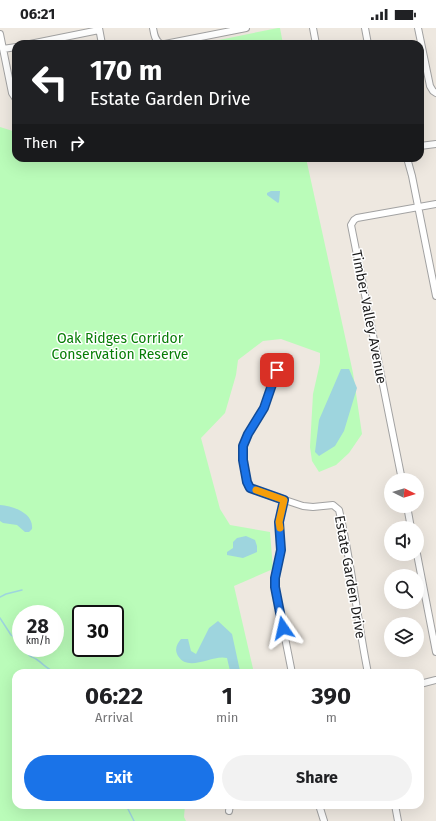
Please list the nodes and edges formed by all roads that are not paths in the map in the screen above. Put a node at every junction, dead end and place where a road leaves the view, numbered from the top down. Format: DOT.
graph roads {
  1 [pos="153,28"];
  2 [pos="207,28"];
  3 [pos="246,28"];
  4 [pos="313,28"];
  5 [pos="365,28"];
  6 [pos="418,28"];
  7 [pos="99,29"];
  8 [pos="0,34"];
  9 [pos="208,35"];
  10 [pos="48,40"];
  11 [pos="101,40"];
  12 [pos="156,40"];
  13 [pos="184,40"];
  14 [pos="315,40"];
  15 [pos="367,40"];
  16 [pos="420,40"];
  17 [pos="12,48"];
  18 [pos="3,49"];
  19 [pos="424,57"];
  20 [pos="12,93"];
  21 [pos="436,93"];
  22 [pos="436,144"];
  23 [pos="424,146"];
  24 [pos="408,162"];
  25 [pos="436,204"];
  26 [pos="419,206"];
  27 [pos="434,271"];
  28 [pos="436,296"];
  29 [pos="277,370"];
  30 [pos="401,473"];
  31 [pos="284,500"];
  32 [pos="418,561"];
  33 [pos="436,652"];
  34 [pos="291,669"];
  35 [pos="367,669"];
  36 [pos="436,680"];
  37 [pos="424,683"];
  38 [pos="320,809"];
  39 [pos="396,809"];
  40 [pos="324,821"];
  41 [pos="398,821"];
  1 -- 12 [label="street"];
  2 -- 9 [label="street"];
  3 -- 9 [label="street"];
  4 -- 14 [label="street"];
  5 -- 15 [label="street"];
  6 -- 16 [label="street"];
  7 -- 10 [label="street"];
  7 -- 11 [label="street"];
  8 -- 18 [label="street"];
  9 -- 13 [label="street"];
  17 -- 18 [label="street"];
  18 -- 20 [label="street"];
  19 -- 21 [label="street"];
  22 -- 23 [label="street"];
  24 -- 26 [label="street"];
  25 -- 26 [label="street"];
  26 -- 27 [label="street"];
  26 -- 30 [label="street, Timber Valley Avenue"];
  27 -- 28 [label="street"];
  29 -- 31 [label="street, Estate Garden Drive"];
  31 -- 34 [label="street"];
  31 -- 35 [label="street, Estate Garden Drive"];
  32 -- 33 [label="street"];
  36 -- 37 [label="street"];
  38 -- 40 [label="street"];
  39 -- 41 [label="street"];
}
